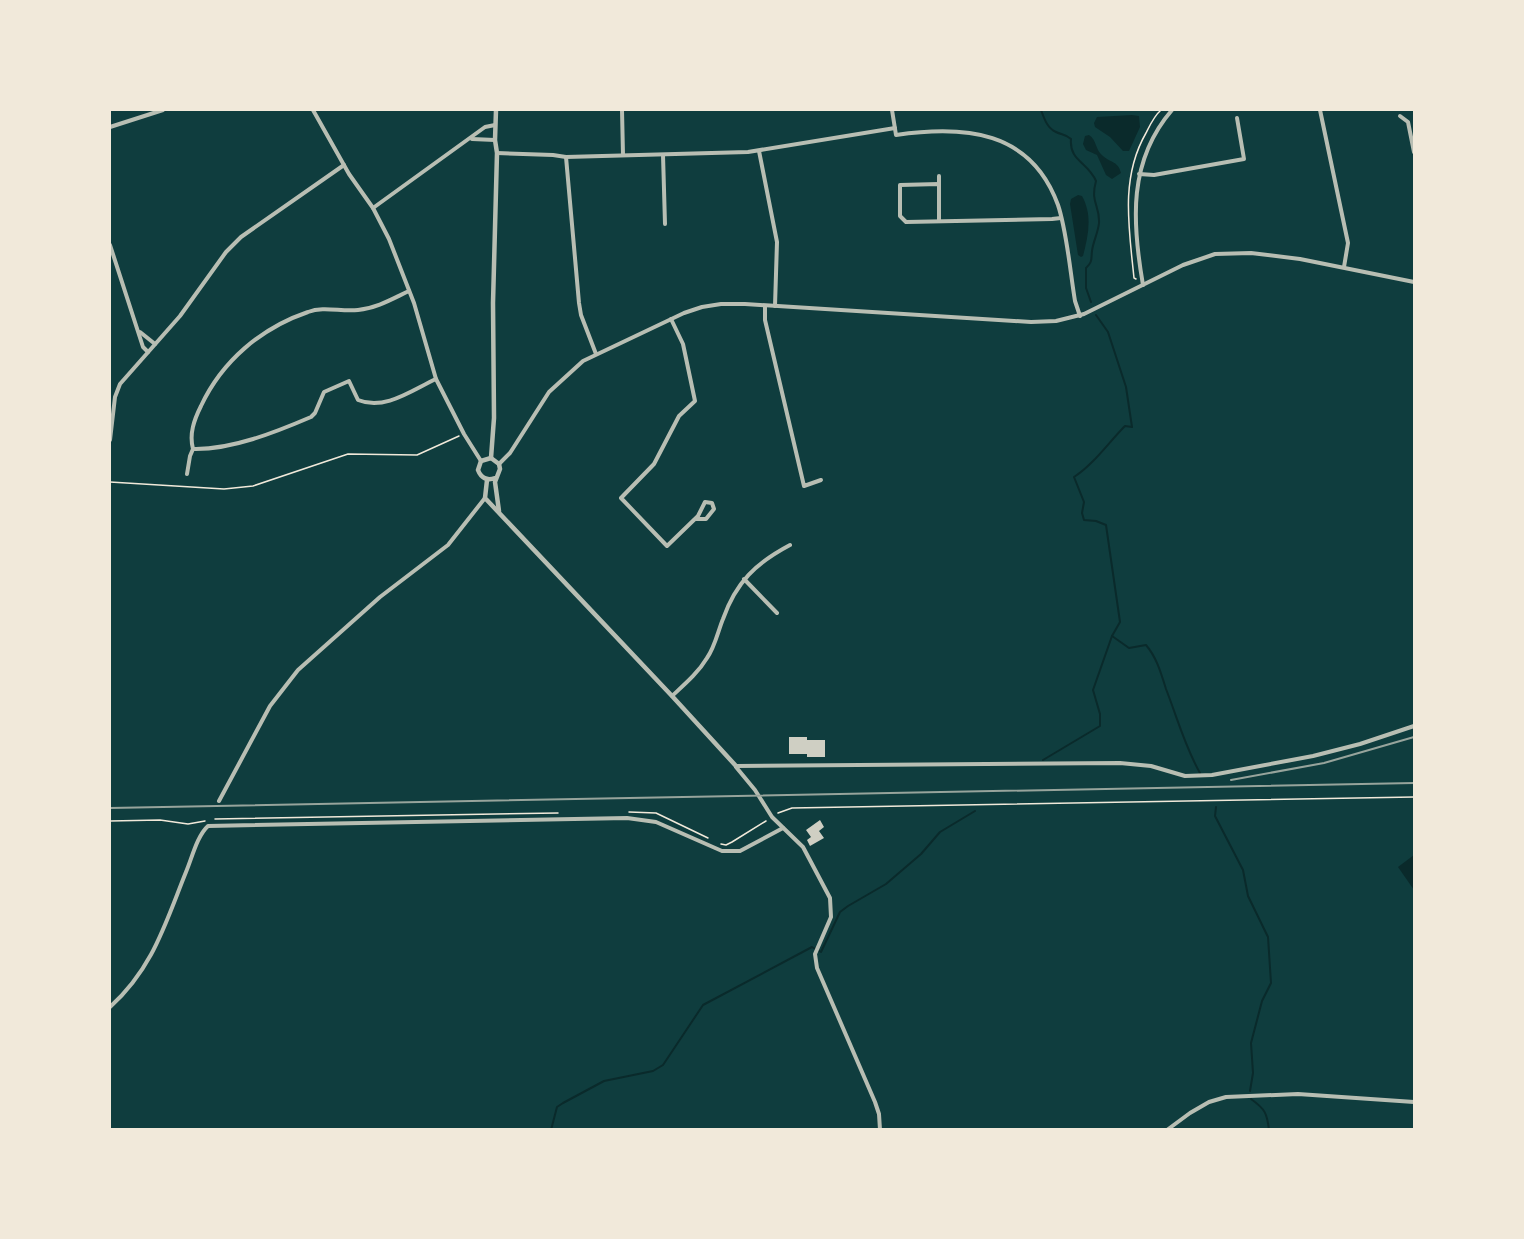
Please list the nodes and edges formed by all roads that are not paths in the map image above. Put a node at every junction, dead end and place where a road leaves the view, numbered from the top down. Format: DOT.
graph roads {
  1 [pos="163,110"];
  2 [pos="313,110"];
  3 [pos="496,110"];
  4 [pos="621,110"];
  5 [pos="892,110"];
  6 [pos="1172,110"];
  7 [pos="1320,110"];
  8 [pos="1400,116"];
  9 [pos="1237,118"];
  10 [pos="495,125"];
  11 [pos="110,127"];
  12 [pos="895,128"];
  13 [pos="471,139"];
  14 [pos="495,140"];
  15 [pos="759,151"];
  16 [pos="1414,152"];
  17 [pos="497,153"];
  18 [pos="622,155"];
  19 [pos="663,155"];
  20 [pos="566,157"];
  21 [pos="344,165"];
  22 [pos="1139,174"];
  23 [pos="939,176"];
  24 [pos="939,184"];
  25 [pos="373,208"];
  26 [pos="1061,218"];
  27 [pos="939,221"];
  28 [pos="665,224"];
  29 [pos="110,245"];
  30 [pos="1344,267"];
  31 [pos="1414,282"];
  32 [pos="1143,285"];
  33 [pos="409,291"];
  34 [pos="765,306"];
  35 [pos="775,306"];
  36 [pos="1080,315"];
  37 [pos="671,319"];
  38 [pos="139,332"];
  39 [pos="156,344"];
  40 [pos="148,352"];
  41 [pos="596,354"];
  42 [pos="436,379"];
  43 [pos="110,440"];
  44 [pos="193,449"];
  45 [pos="491,458"];
  46 [pos="482,461"];
  47 [pos="499,464"];
  48 [pos="187,474"];
  49 [pos="495,478"];
  50 [pos="487,480"];
  51 [pos="820,480"];
  52 [pos="485,498"];
  53 [pos="499,511"];
  54 [pos="695,519"];
  55 [pos="790,545"];
  56 [pos="744,579"];
  57 [pos="777,613"];
  58 [pos="672,696"];
  59 [pos="1414,726"];
  60 [pos="736,766"];
  61 [pos="219,801"];
  62 [pos="783,828"];
  63 [pos="110,1006"];
  64 [pos="1414,1102"];
  65 [pos="880,1130"];
  66 [pos="1167,1130"];
  1 -- 11 [label="street"];
  2 -- 21 [label="street"];
  3 -- 10 [label="street"];
  4 -- 18 [label="street"];
  5 -- 12 [label="street"];
  6 -- 22 [label="street"];
  7 -- 30 [label="street"];
  8 -- 16 [label="street"];
  9 -- 22 [label="street"];
  10 -- 13 [label="street"];
  10 -- 14 [label="street"];
  12 -- 15 [label="street"];
  12 -- 26 [label="street"];
  13 -- 14 [label="street"];
  13 -- 25 [label="street"];
  14 -- 17 [label="street"];
  15 -- 19 [label="street"];
  15 -- 35 [label="street"];
  17 -- 20 [label="street"];
  17 -- 45 [label="street"];
  18 -- 19 [label="street"];
  18 -- 20 [label="street"];
  19 -- 28 [label="street"];
  20 -- 41 [label="street"];
  21 -- 25 [label="street"];
  21 -- 39 [label="street"];
  22 -- 32 [label="street"];
  23 -- 24 [label="street"];
  24 -- 27 [label="street"];
  24 -- 27 [label="street"];
  25 -- 33 [label="street"];
  26 -- 27 [label="street"];
  26 -- 36 [label="street"];
  29 -- 38 [label="street"];
  30 -- 31 [label="street"];
  30 -- 32 [label="street"];
  32 -- 36 [label="street"];
  33 -- 42 [label="street"];
  33 -- 44 [label="street"];
  34 -- 35 [label="street"];
  34 -- 37 [label="street"];
  34 -- 51 [label="street"];
  35 -- 36 [label="street"];
  37 -- 41 [label="street"];
  37 -- 54 [label="street"];
  38 -- 39 [label="street"];
  38 -- 40 [label="street"];
  39 -- 40 [label="street"];
  40 -- 43 [label="street"];
  41 -- 47 [label="street"];
  42 -- 44 [label="street"];
  42 -- 46 [label="street"];
  44 -- 48 [label="street"];
  45 -- 46 [label="street"];
  45 -- 47 [label="street"];
  46 -- 50 [label="street"];
  47 -- 49 [label="street"];
  49 -- 50 [label="street"];
  49 -- 53 [label="street"];
  50 -- 52 [label="street"];
  52 -- 53 [label="street"];
  52 -- 61 [label="street"];
  53 -- 58 [label="street"];
  54 -- 54 [label="street"];
  55 -- 56 [label="street"];
  56 -- 57 [label="street"];
  56 -- 58 [label="street"];
  58 -- 60 [label="street"];
  59 -- 60 [label="street"];
  60 -- 62 [label="street"];
  62 -- 63 [label="street"];
  62 -- 65 [label="street"];
  64 -- 66 [label="street"];
}
